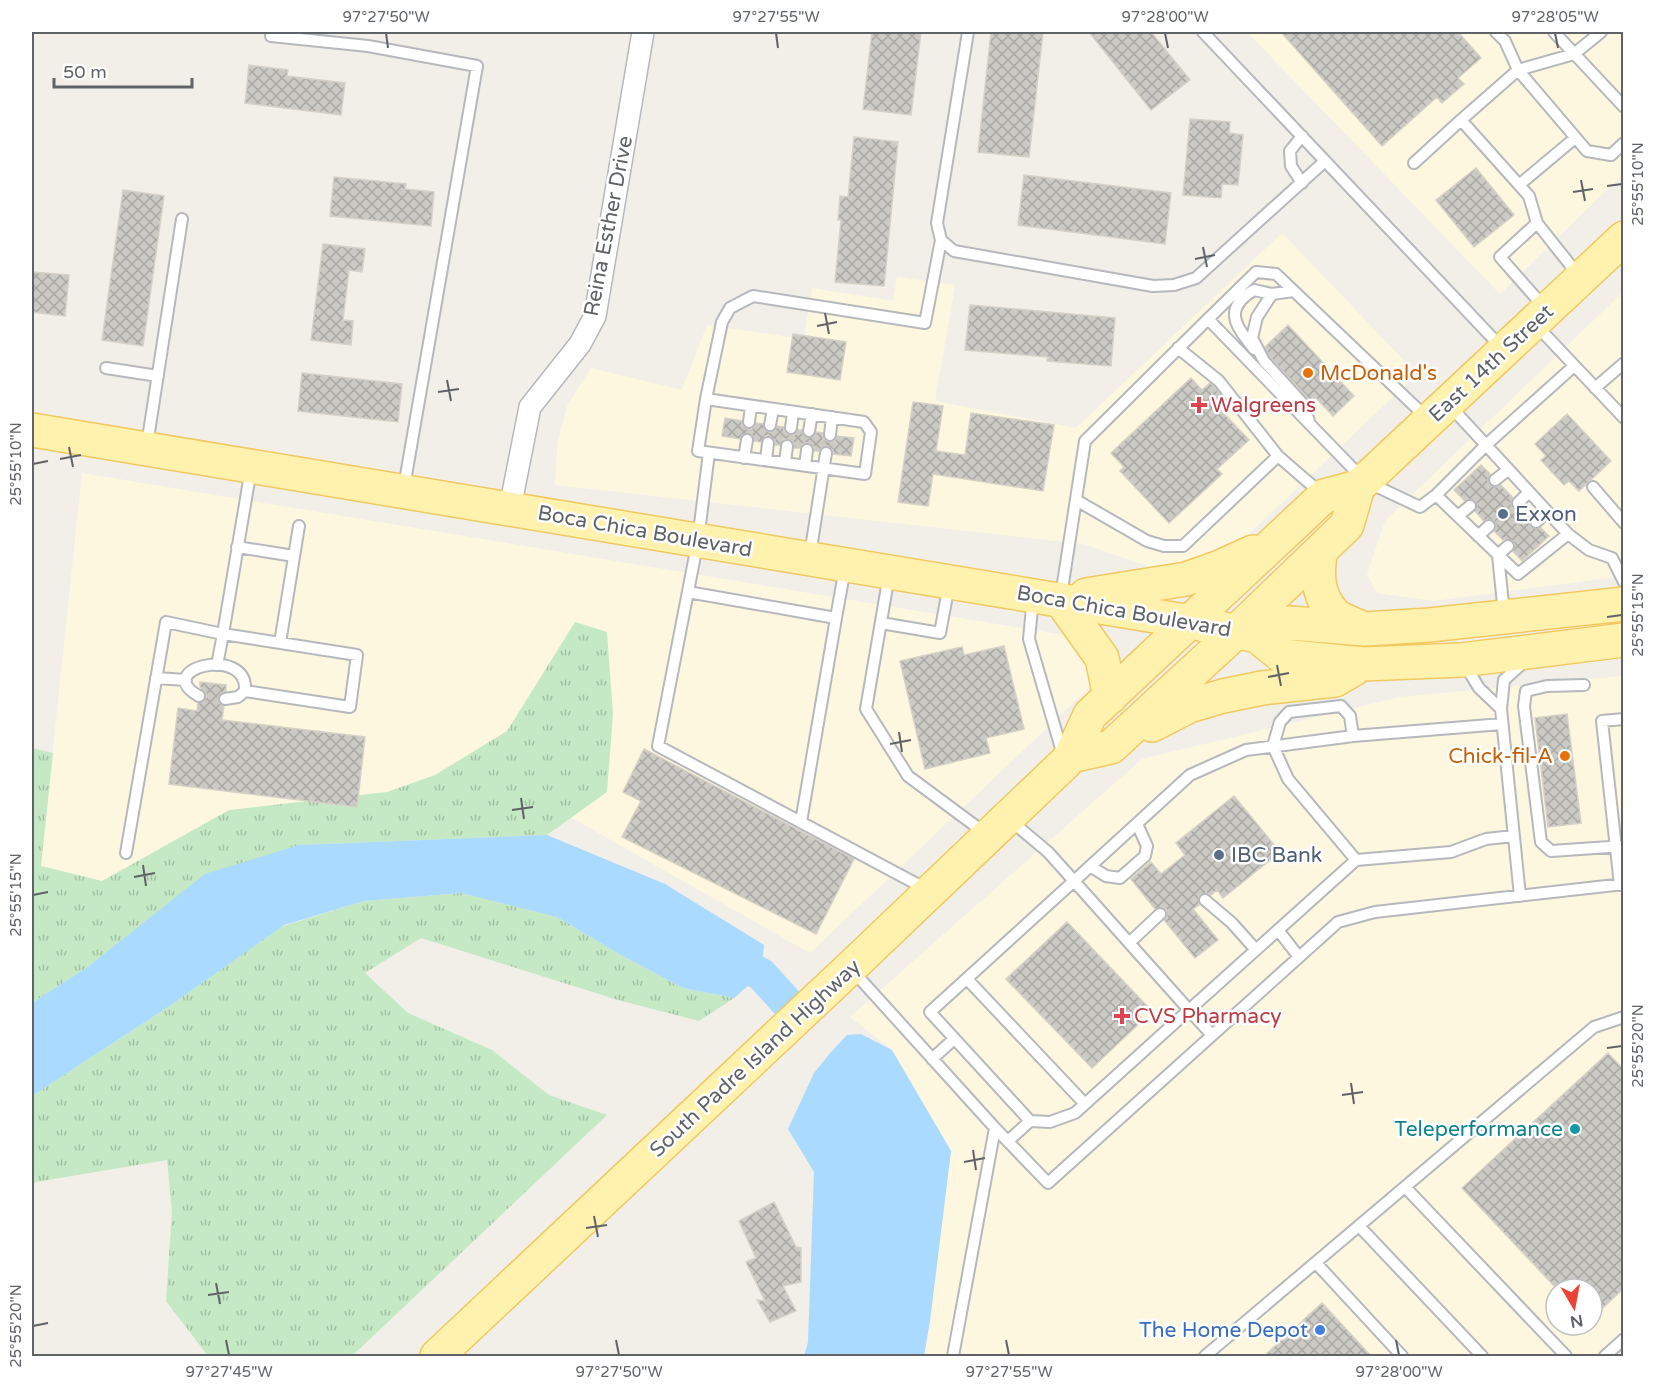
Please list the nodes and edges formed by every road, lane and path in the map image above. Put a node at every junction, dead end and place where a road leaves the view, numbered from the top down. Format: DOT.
graph roads {
  1 [pos="644,32"];
  2 [pos="968,32"];
  3 [pos="1203,32"];
  4 [pos="1496,32"];
  5 [pos="1554,32"];
  6 [pos="1601,32"];
  7 [pos="271,36"];
  8 [pos="1574,54"];
  9 [pos="1518,70"];
  10 [pos="1623,107"];
  11 [pos="1461,120"];
  12 [pos="1302,136"];
  13 [pos="1575,138"];
  14 [pos="1623,142"];
  15 [pos="1325,161"];
  16 [pos="1414,163"];
  17 [pos="1302,183"];
  18 [pos="1519,185"];
  19 [pos="182,219"];
  20 [pos="1537,223"];
  21 [pos="941,240"];
  22 [pos="1617,248"];
  23 [pos="1581,278"];
  24 [pos="1293,291"];
  25 [pos="1272,294"];
  26 [pos="1540,317"];
  27 [pos="1208,319"];
  28 [pos="1178,348"];
  29 [pos="1504,350"];
  30 [pos="1264,361"];
  31 [pos="1574,366"];
  32 [pos="106,368"];
  33 [pos="1621,369"];
  34 [pos="158,376"];
  35 [pos="1595,388"];
  36 [pos="706,399"];
  37 [pos="751,406"];
  38 [pos="773,409"];
  39 [pos="793,412"];
  40 [pos="1438,412"];
  41 [pos="812,414"];
  42 [pos="832,417"];
  43 [pos="1623,418"];
  44 [pos="748,422"];
  45 [pos="1310,423"];
  46 [pos="770,425"];
  47 [pos="791,428"];
  48 [pos="32,430"];
  49 [pos="809,431"];
  50 [pos="830,435"];
  51 [pos="747,440"];
  52 [pos="768,443"];
  53 [pos="1486,445"];
  54 [pos="787,446"];
  55 [pos="146,449"];
  56 [pos="807,450"];
  57 [pos="709,453"];
  58 [pos="826,453"];
  59 [pos="1278,456"];
  60 [pos="744,458"];
  61 [pos="766,460"];
  62 [pos="785,463"];
  63 [pos="251,466"];
  64 [pos="805,466"];
  65 [pos="824,468"];
  66 [pos="1508,470"];
  67 [pos="1495,480"];
  68 [pos="1362,484"];
  69 [pos="1593,487"];
  70 [pos="403,491"];
  71 [pos="1529,492"];
  72 [pos="1436,495"];
  73 [pos="1324,496"];
  74 [pos="1076,500"];
  75 [pos="1518,503"];
  76 [pos="1470,506"];
  77 [pos="510,508"];
  78 [pos="1548,512"];
  79 [pos="1458,516"];
  80 [pos="1536,522"];
  81 [pos="1623,523"];
  82 [pos="299,526"];
  83 [pos="1489,526"];
  84 [pos="1568,534"];
  85 [pos="1478,536"];
  86 [pos="698,540"];
  87 [pos="1275,542"];
  88 [pos="1508,546"];
  89 [pos="237,547"];
  90 [pos="1321,550"];
  91 [pos="1623,554"];
  92 [pos="1498,555"];
  93 [pos="294,556"];
  94 [pos="810,558"];
  95 [pos="1612,558"];
  96 [pos="846,564"];
  97 [pos="890,572"];
  98 [pos="949,581"];
  99 [pos="1623,582"];
  100 [pos="688,592"];
  101 [pos="1047,597"];
  102 [pos="1623,604"];
  103 [pos="1504,617"];
  104 [pos="836,618"];
  105 [pos="1191,622"];
  106 [pos="881,623"];
  107 [pos="1364,629"];
  108 [pos="223,634"];
  109 [pos="1247,634"];
  110 [pos="1623,640"];
  111 [pos="280,643"];
  112 [pos="1536,650"];
  113 [pos="1461,660"];
  114 [pos="1362,664"];
  115 [pos="217,665"];
  116 [pos="156,678"];
  117 [pos="186,680"];
  118 [pos="1584,685"];
  119 [pos="244,691"];
  120 [pos="199,696"];
  121 [pos="1110,697"];
  122 [pos="225,699"];
  123 [pos="1501,709"];
  124 [pos="1623,719"];
  125 [pos="1502,724"];
  126 [pos="1353,736"];
  127 [pos="1273,746"];
  128 [pos="1111,747"];
  129 [pos="1068,760"];
  130 [pos="801,822"];
  131 [pos="1137,824"];
  132 [pos="998,827"];
  133 [pos="1514,836"];
  134 [pos="1619,846"];
  135 [pos="126,853"];
  136 [pos="1356,860"];
  137 [pos="1090,866"];
  138 [pos="1074,881"];
  139 [pos="1622,884"];
  140 [pos="931,891"];
  141 [pos="1520,896"];
  142 [pos="1205,900"];
  143 [pos="1160,914"];
  144 [pos="1278,930"];
  145 [pos="1129,943"];
  146 [pos="1256,950"];
  147 [pos="1299,957"];
  148 [pos="850,968"];
  149 [pos="967,979"];
  150 [pos="1189,1010"];
  151 [pos="1623,1017"];
  152 [pos="1212,1035"];
  153 [pos="954,1039"];
  154 [pos="932,1059"];
  155 [pos="1085,1104"];
  156 [pos="1029,1121"];
  157 [pos="996,1128"];
  158 [pos="1008,1141"];
  159 [pos="1405,1187"];
  160 [pos="1359,1226"];
  161 [pos="1316,1263"];
  162 [pos="1623,1339"];
  163 [pos="436,1356"];
  164 [pos="953,1356"];
  165 [pos="1205,1356"];
  166 [pos="1402,1356"];
  167 [pos="1482,1356"];
  168 [pos="1566,1356"];
  169 [pos="1605,1356"];
  1 -- 77 [label="street, Reina Esther Drive"];
  2 -- 21 [label="lane"];
  3 -- 12 [label="lane"];
  4 -- 9 [label="lane"];
  5 -- 8 [label="lane"];
  6 -- 8 [label="lane"];
  7 -- 70 [label="lane"];
  8 -- 9 [label="lane"];
  8 -- 10 [label="lane"];
  9 -- 11 [label="lane"];
  9 -- 13 [label="lane"];
  11 -- 16 [label="lane"];
  11 -- 18 [label="lane"];
  12 -- 15 [label="lane"];
  12 -- 17 [label="lane"];
  13 -- 14 [label="lane"];
  13 -- 18 [label="lane"];
  15 -- 17 [label="lane"];
  15 -- 29 [label="lane"];
  17 -- 21 [label="lane"];
  18 -- 20 [label="lane"];
  19 -- 34 [label="lane"];
  20 -- 23 [label="lane"];
  20 -- 26 [label="lane"];
  21 -- 36 [label="lane"];
  22 -- 23 [label="main road, East 14th Street"];
  23 -- 26 [label="main road, East 14th Street"];
  24 -- 25 [label="lane"];
  24 -- 27 [label="lane"];
  24 -- 40 [label="lane"];
  25 -- 30 [label="lane"];
  25 -- 30 [label="lane"];
  26 -- 29 [label="main road, East 14th Street"];
  26 -- 31 [label="lane"];
  27 -- 28 [label="lane"];
  27 -- 45 [label="lane"];
  28 -- 59 [label="lane"];
  28 -- 74 [label="lane"];
  29 -- 40 [label="main road, East 14th Street"];
  30 -- 45 [label="lane"];
  31 -- 35 [label="lane"];
  31 -- 53 [label="lane"];
  32 -- 34 [label="lane"];
  33 -- 35 [label="lane"];
  34 -- 55 [label="lane"];
  35 -- 43 [label="lane"];
  36 -- 37 [label="lane"];
  36 -- 57 [label="lane"];
  37 -- 38 [label="lane"];
  37 -- 44 [label="lane"];
  38 -- 39 [label="lane"];
  38 -- 46 [label="lane"];
  39 -- 41 [label="lane"];
  39 -- 47 [label="lane"];
  40 -- 53 [label="lane"];
  40 -- 68 [label="main road, East 14th Street"];
  41 -- 42 [label="lane"];
  41 -- 49 [label="lane"];
  42 -- 50 [label="lane"];
  42 -- 65 [label="lane"];
  45 -- 68 [label="lane"];
  48 -- 55 [label="main road, Boca Chica Boulevard"];
  51 -- 60 [label="lane"];
  52 -- 61 [label="lane"];
  53 -- 66 [label="lane"];
  53 -- 72 [label="lane"];
  54 -- 62 [label="lane"];
  55 -- 63 [label="main road, Boca Chica Boulevard"];
  56 -- 64 [label="lane"];
  57 -- 60 [label="lane"];
  57 -- 86 [label="lane"];
  58 -- 65 [label="lane"];
  59 -- 73 [label="lane"];
  59 -- 74 [label="lane"];
  60 -- 61 [label="lane"];
  61 -- 62 [label="lane"];
  62 -- 64 [label="lane"];
  63 -- 70 [label="main road, Boca Chica Boulevard"];
  63 -- 89 [label="lane"];
  64 -- 65 [label="lane"];
  65 -- 94 [label="lane"];
  66 -- 67 [label="lane"];
  66 -- 71 [label="lane"];
  68 -- 72 [label="lane"];
  68 -- 73 [label="main road, East 14th Street"];
  68 -- 90 [label="main road"];
  69 -- 81 [label="lane"];
  70 -- 77 [label="main road, Boca Chica Boulevard"];
  71 -- 75 [label="lane"];
  71 -- 78 [label="lane"];
  72 -- 79 [label="lane"];
  73 -- 87 [label="main road, East 14th Street"];
  74 -- 101 [label="lane"];
  76 -- 79 [label="lane"];
  77 -- 86 [label="main road, Boca Chica Boulevard"];
  78 -- 80 [label="lane"];
  78 -- 84 [label="lane"];
  79 -- 85 [label="lane"];
  82 -- 93 [label="lane"];
  83 -- 85 [label="lane"];
  84 -- 92 [label="lane"];
  84 -- 95 [label="lane"];
  85 -- 92 [label="lane"];
  86 -- 94 [label="main road, Boca Chica Boulevard"];
  86 -- 100 [label="lane"];
  87 -- 101 [label="main road"];
  87 -- 105 [label="main road, East 14th Street"];
  88 -- 92 [label="lane"];
  89 -- 93 [label="lane"];
  89 -- 108 [label="lane"];
  90 -- 107 [label="main road"];
  90 -- 109 [label="main road"];
  91 -- 95 [label="lane"];
  92 -- 103 [label="lane"];
  93 -- 111 [label="lane"];
  94 -- 96 [label="main road, Boca Chica Boulevard"];
  95 -- 99 [label="lane"];
  96 -- 97 [label="main road, Boca Chica Boulevard"];
  96 -- 104 [label="lane"];
  97 -- 98 [label="main road, Boca Chica Boulevard"];
  97 -- 106 [label="lane"];
  98 -- 101 [label="main road, Boca Chica Boulevard"];
  98 -- 106 [label="lane"];
  100 -- 104 [label="lane"];
  100 -- 130 [label="lane"];
  101 -- 105 [label="main road, Boca Chica Boulevard"];
  101 -- 121 [label="main road"];
  101 -- 129 [label="lane"];
  102 -- 103 [label="main road, Boca Chica Boulevard"];
  103 -- 107 [label="main road, Boca Chica Boulevard"];
  104 -- 130 [label="lane"];
  105 -- 109 [label="main road, Boca Chica Boulevard"];
  105 -- 121 [label="main road, South Padre Island Highway"];
  106 -- 132 [label="lane"];
  107 -- 109 [label="main road, Boca Chica Boulevard"];
  108 -- 111 [label="lane"];
  108 -- 115 [label="lane"];
  108 -- 116 [label="lane"];
  109 -- 114 [label="main road, Boca Chica Boulevard"];
  109 -- 128 [label="main road"];
  110 -- 112 [label="main road, Boca Chica Boulevard"];
  111 -- 119 [label="lane"];
  112 -- 113 [label="main road, Boca Chica Boulevard"];
  112 -- 123 [label="lane"];
  113 -- 114 [label="main road, Boca Chica Boulevard"];
  113 -- 123 [label="lane"];
  114 -- 128 [label="main road"];
  115 -- 117 [label="lane"];
  115 -- 119 [label="lane"];
  116 -- 117 [label="lane"];
  116 -- 135 [label="lane"];
  117 -- 120 [label="lane"];
  118 -- 134 [label="lane"];
  119 -- 122 [label="lane"];
  121 -- 129 [label="main road, South Padre Island Highway"];
  123 -- 125 [label="lane"];
  124 -- 134 [label="lane"];
  125 -- 126 [label="lane"];
  125 -- 133 [label="lane"];
  126 -- 127 [label="lane"];
  126 -- 127 [label="lane"];
  127 -- 131 [label="lane"];
  127 -- 136 [label="lane"];
  128 -- 129 [label="main road"];
  129 -- 132 [label="main road, South Padre Island Highway"];
  130 -- 140 [label="lane"];
  131 -- 137 [label="lane"];
  131 -- 137 [label="lane"];
  132 -- 138 [label="lane"];
  132 -- 140 [label="main road, South Padre Island Highway"];
  133 -- 136 [label="lane"];
  133 -- 141 [label="lane"];
  134 -- 139 [label="lane"];
  136 -- 144 [label="lane"];
  137 -- 138 [label="lane"];
  138 -- 145 [label="lane"];
  138 -- 149 [label="lane"];
  139 -- 141 [label="lane"];
  140 -- 148 [label="main road, South Padre Island Highway"];
  141 -- 147 [label="lane"];
  142 -- 146 [label="lane"];
  143 -- 145 [label="lane"];
  144 -- 146 [label="lane"];
  144 -- 147 [label="lane"];
  145 -- 150 [label="lane"];
  146 -- 150 [label="lane"];
  147 -- 152 [label="lane"];
  148 -- 154 [label="lane"];
  148 -- 163 [label="main road, South Padre Island Highway"];
  149 -- 153 [label="lane"];
  149 -- 155 [label="lane"];
  150 -- 152 [label="lane"];
  150 -- 155 [label="lane"];
  151 -- 159 [label="lane"];
  152 -- 158 [label="lane"];
  153 -- 154 [label="lane"];
  153 -- 156 [label="lane"];
  154 -- 157 [label="lane"];
  155 -- 156 [label="lane"];
  156 -- 158 [label="lane"];
  157 -- 158 [label="lane"];
  157 -- 164 [label="lane"];
  159 -- 160 [label="lane"];
  159 -- 168 [label="lane"];
  160 -- 161 [label="lane"];
  160 -- 167 [label="lane"];
  161 -- 165 [label="lane"];
  161 -- 166 [label="lane"];
  162 -- 169 [label="lane"];
}
